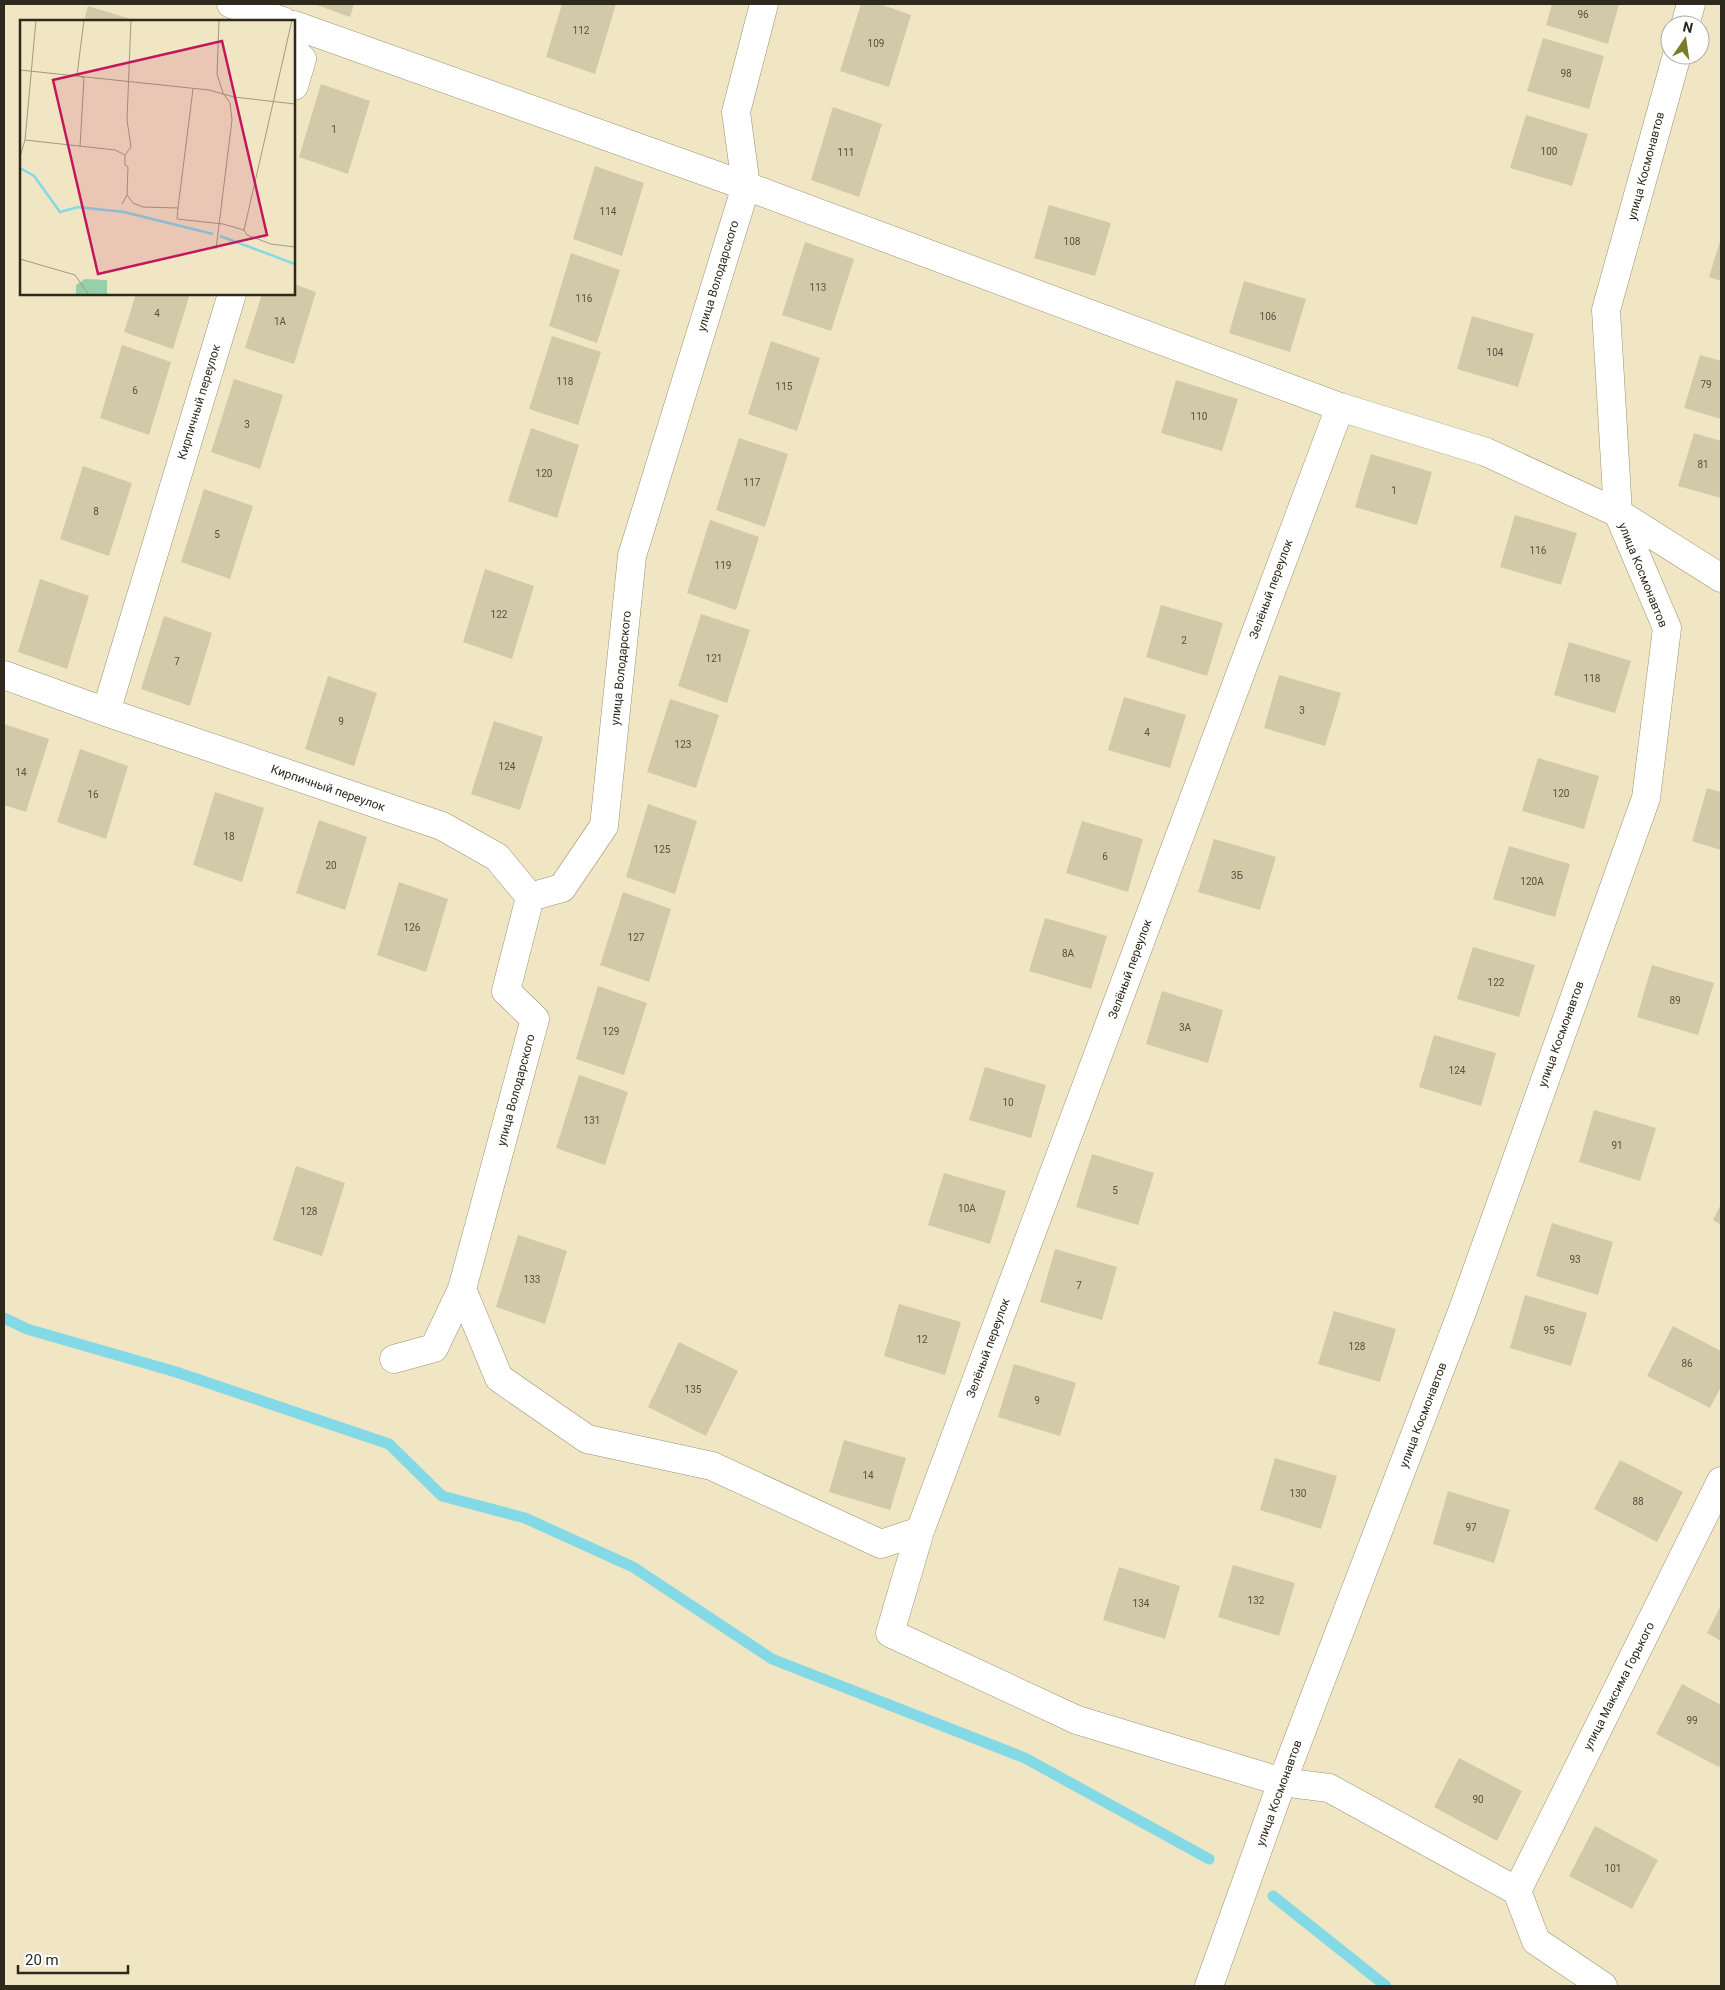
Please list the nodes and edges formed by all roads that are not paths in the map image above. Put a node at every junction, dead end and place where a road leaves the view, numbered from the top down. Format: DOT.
graph roads {
  1 [pos="764,4"];
  2 [pos="247,9"];
  3 [pos="281,20"];
  4 [pos="295,25"];
  5 [pos="295,52"];
  6 [pos="1674,65"];
  7 [pos="295,82"];
  8 [pos="746,186"];
  9 [pos="232,295"];
  10 [pos="1340,406"];
  11 [pos="1618,513"];
  12 [pos="1721,578"];
  13 [pos="4,674"];
  14 [pos="106,712"];
  15 [pos="530,897"];
  16 [pos="462,1289"];
  17 [pos="394,1360"];
  18 [pos="1721,1481"];
  19 [pos="920,1531"];
  20 [pos="1282,1782"];
  21 [pos="1517,1891"];
  22 [pos="1209,1986"];
  23 [pos="1603,1986"];
  1 -- 8 [label="street, улица Володарского"];
  2 -- 3 [label="street"];
  4 -- 8 [label="street"];
  5 -- 7 [label="street"];
  6 -- 11 [label="street, улица Космонавтов"];
  8 -- 10 [label="street"];
  8 -- 15 [label="street, улица Володарского"];
  9 -- 14 [label="street, Кирпичный переулок"];
  10 -- 11 [label="street"];
  10 -- 19 [label="street, Зелёный переулок"];
  11 -- 12 [label="street"];
  11 -- 20 [label="street, улица Космонавтов"];
  13 -- 14 [label="street, Кирпичный переулок"];
  14 -- 15 [label="street, Кирпичный переулок"];
  15 -- 16 [label="street, улица Володарского"];
  16 -- 17 [label="street"];
  16 -- 19 [label="street"];
  18 -- 21 [label="street, улица Максима Горького"];
  19 -- 20 [label="street, Зелёный переулок"];
  20 -- 21 [label="street"];
  20 -- 22 [label="street, улица Космонавтов"];
  21 -- 23 [label="street"];
}
